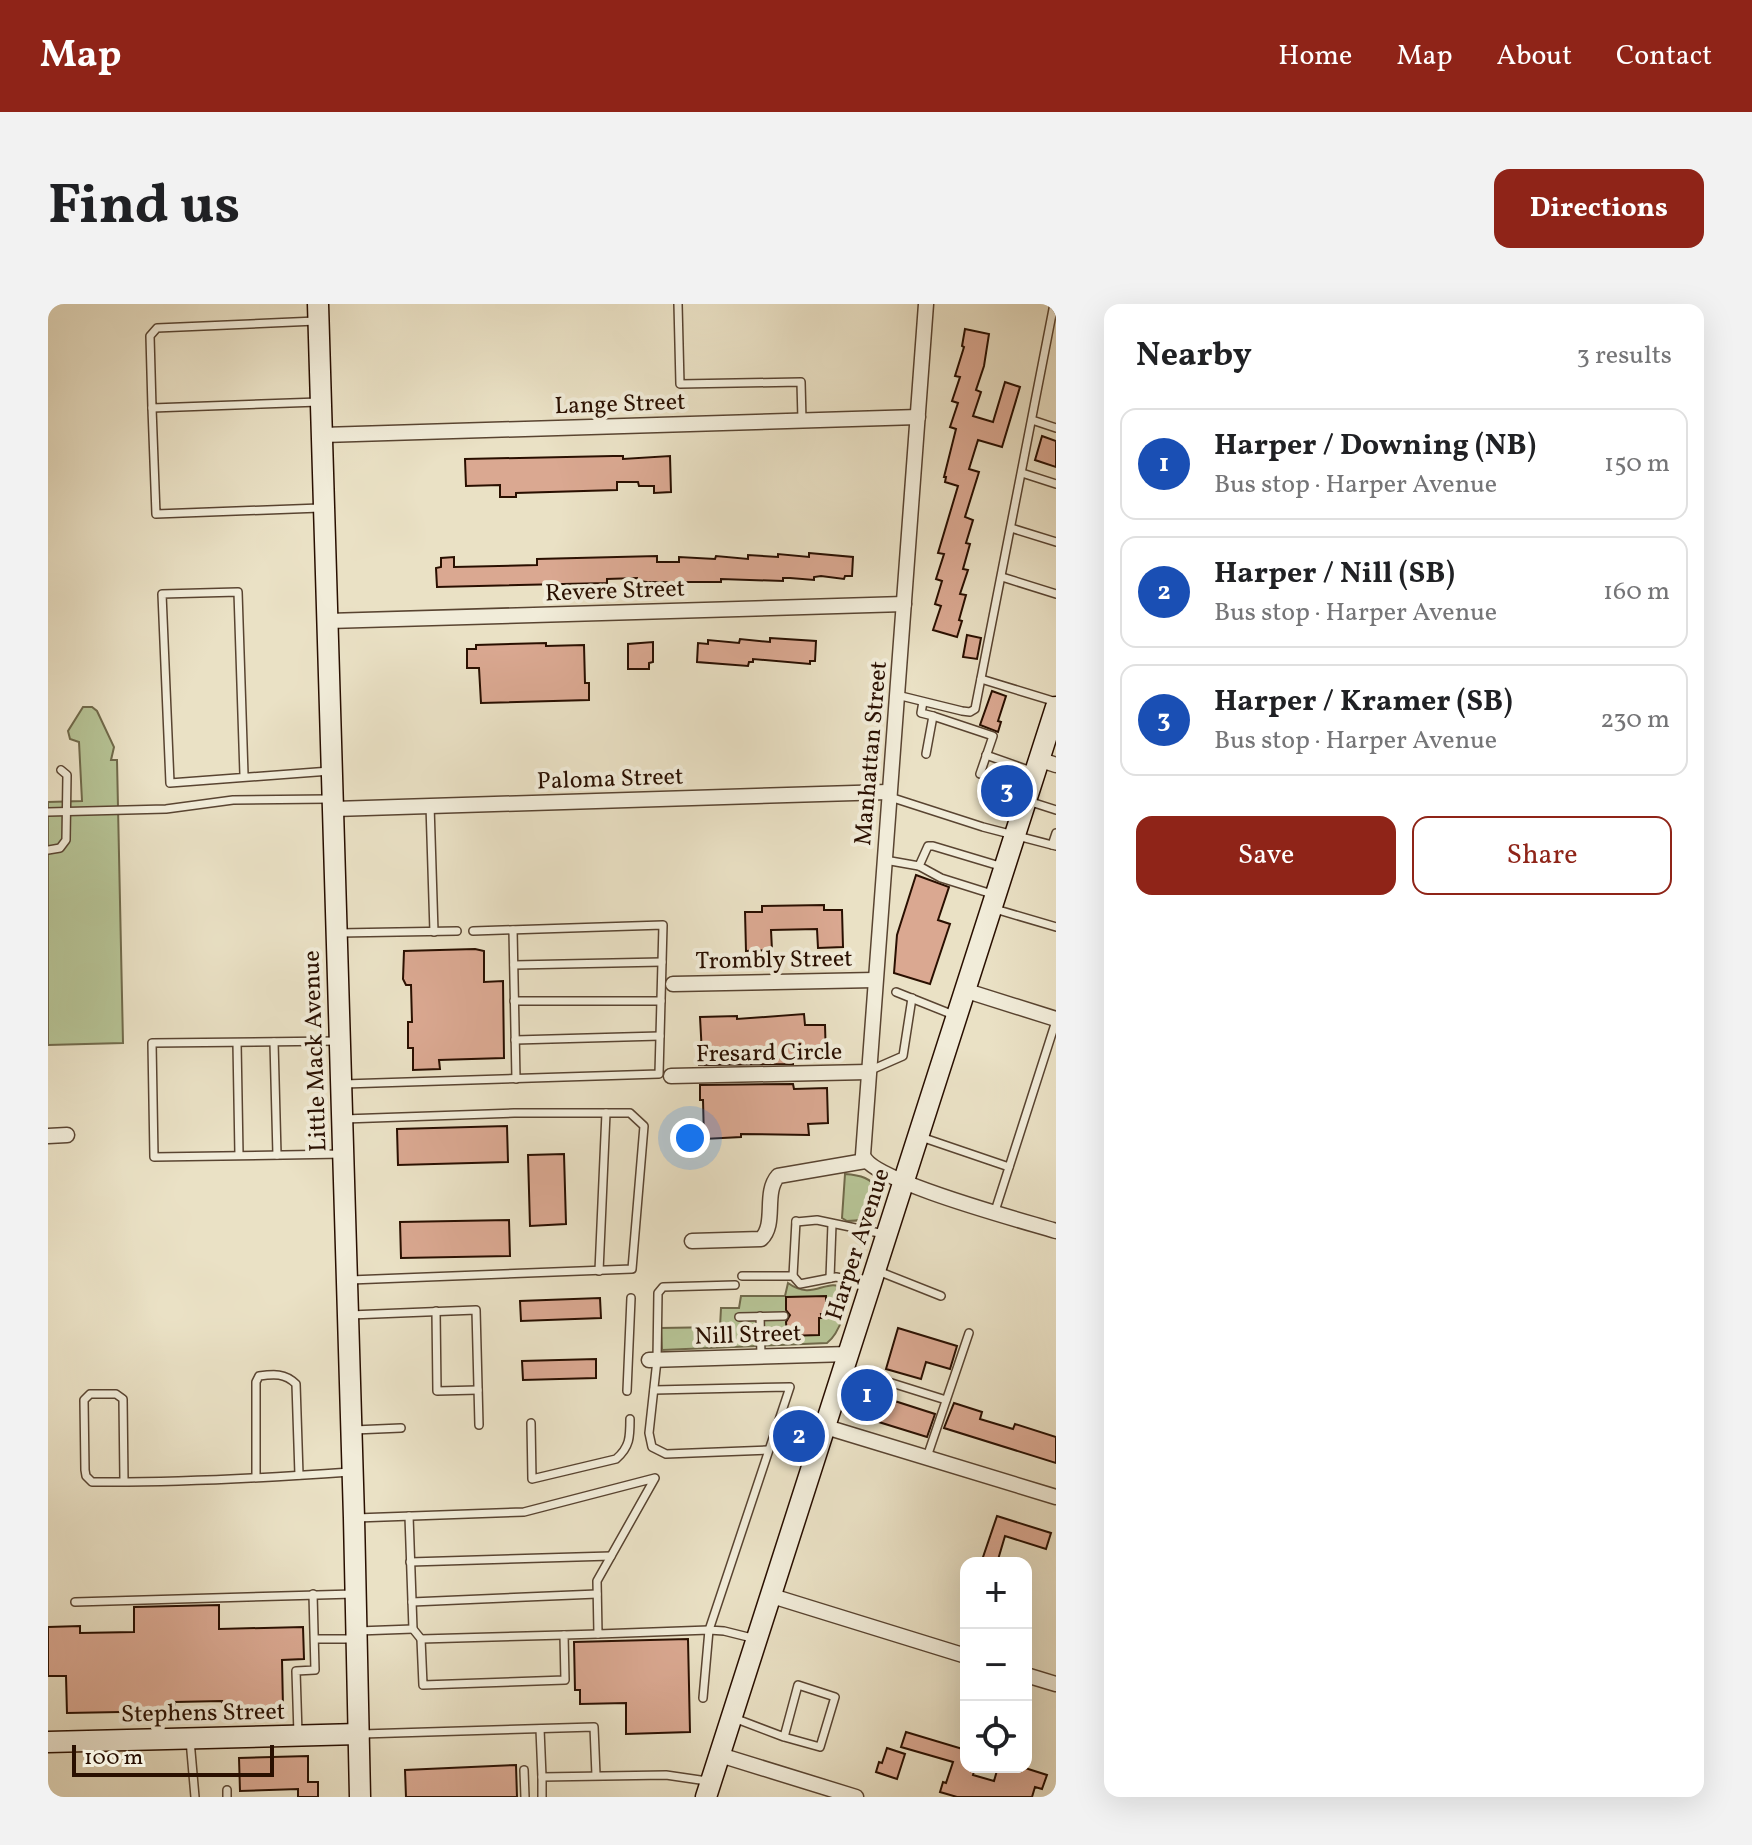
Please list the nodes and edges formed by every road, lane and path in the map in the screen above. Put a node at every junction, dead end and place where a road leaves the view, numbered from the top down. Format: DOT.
graph roads {
  1 [pos="678,304"];
  2 [pos="926,304"];
  3 [pos="1054,304"];
  4 [pos="318,312"];
  5 [pos="1052,340"];
  6 [pos="321,402"];
  7 [pos="152,408"];
  8 [pos="918,417"];
  9 [pos="802,420"];
  10 [pos="1032,420"];
  11 [pos="1056,428"];
  12 [pos="323,435"];
  13 [pos="1022,473"];
  14 [pos="1056,484"];
  15 [pos="325,508"];
  16 [pos="1011,528"];
  17 [pos="1056,542"];
  18 [pos="1002,577"];
  19 [pos="1056,594"];
  20 [pos="904,604"];
  21 [pos="328,621"];
  22 [pos="981,679"];
  23 [pos="897,695"];
  24 [pos="923,702"];
  25 [pos="1056,705"];
  26 [pos="933,716"];
  27 [pos="926,754"];
  28 [pos="986,755"];
  29 [pos="1044,766"];
  30 [pos="61,770"];
  31 [pos="332,771"];
  32 [pos="980,774"];
  33 [pos="244,775"];
  34 [pos="888,794"];
  35 [pos="1026,800"];
  36 [pos="334,804"];
  37 [pos="430,805"];
  38 [pos="1056,810"];
  39 [pos="48,812"];
  40 [pos="66,812"];
  41 [pos="1056,833"];
  42 [pos="1017,835"];
  43 [pos="1054,846"];
  44 [pos="48,850"];
  45 [pos="883,859"];
  46 [pos="919,866"];
  47 [pos="1005,868"];
  48 [pos="994,902"];
  49 [pos="1056,927"];
  50 [pos="513,930"];
  51 [pos="457,931"];
  52 [pos="473,931"];
  53 [pos="434,932"];
  54 [pos="337,933"];
  55 [pos="662,962"];
  56 [pos="514,965"];
  57 [pos="875,980"];
  58 [pos="673,984"];
  59 [pos="967,991"];
  60 [pos="896,992"];
  61 [pos="912,998"];
  62 [pos="514,1001"];
  63 [pos="661,1001"];
  64 [pos="958,1017"];
  65 [pos="1056,1020"];
  66 [pos="660,1036"];
  67 [pos="515,1040"];
  68 [pos="340,1041"];
  69 [pos="274,1042"];
  70 [pos="237,1043"];
  71 [pos="868,1072"];
  72 [pos="665,1075"];
  73 [pos="516,1079"];
  74 [pos="342,1084"];
  75 [pos="606,1113"];
  76 [pos="343,1119"];
  77 [pos="67,1135"];
  78 [pos="48,1136"];
  79 [pos="919,1136"];
  80 [pos="343,1154"];
  81 [pos="239,1155"];
  82 [pos="277,1155"];
  83 [pos="865,1161"];
  84 [pos="1009,1167"];
  85 [pos="904,1182"];
  86 [pos="995,1211"];
  87 [pos="832,1224"];
  88 [pos="1056,1231"];
  89 [pos="887,1235"];
  90 [pos="692,1241"];
  91 [pos="599,1271"];
  92 [pos="742,1276"];
  93 [pos="793,1276"];
  94 [pos="874,1277"];
  95 [pos="830,1278"];
  96 [pos="347,1280"];
  97 [pos="735,1285"];
  98 [pos="941,1296"];
  99 [pos="631,1298"];
  100 [pos="436,1311"];
  101 [pos="348,1315"];
  102 [pos="760,1316"];
  103 [pos="784,1316"];
  104 [pos="739,1317"];
  105 [pos="969,1333"];
  106 [pos="761,1356"];
  107 [pos="653,1360"];
  108 [pos="629,1361"];
  109 [pos="847,1361"];
  110 [pos="478,1390"];
  111 [pos="654,1390"];
  112 [pos="627,1391"];
  113 [pos="946,1400"];
  114 [pos="650,1419"];
  115 [pos="531,1423"];
  116 [pos="479,1425"];
  117 [pos="826,1427"];
  118 [pos="401,1428"];
  119 [pos="351,1430"];
  120 [pos="768,1450"];
  121 [pos="927,1457"];
  122 [pos="352,1472"];
  123 [pos="299,1475"];
  124 [pos="256,1477"];
  125 [pos="124,1481"];
  126 [pos="1056,1497"];
  127 [pos="409,1516"];
  128 [pos="354,1518"];
  129 [pos="611,1556"];
  130 [pos="410,1562"];
  131 [pos="356,1593"];
  132 [pos="313,1594"];
  133 [pos="597,1594"];
  134 [pos="772,1596"];
  135 [pos="75,1602"];
  136 [pos="412,1602"];
  137 [pos="413,1629"];
  138 [pos="709,1630"];
  139 [pos="598,1634"];
  140 [pos="356,1635"];
  141 [pos="564,1635"];
  142 [pos="315,1639"];
  143 [pos="421,1639"];
  144 [pos="757,1640"];
  145 [pos="960,1654"];
  146 [pos="1032,1677"];
  147 [pos="1056,1684"];
  148 [pos="703,1698"];
  149 [pos="732,1717"];
  150 [pos="540,1729"];
  151 [pos="359,1734"];
  152 [pos="298,1736"];
  153 [pos="784,1737"];
  154 [pos="190,1739"];
  155 [pos="48,1742"];
  156 [pos="720,1755"];
  157 [pos="524,1770"];
  158 [pos="596,1775"];
  159 [pos="542,1777"];
  160 [pos="709,1789"];
  161 [pos="195,1797"];
  162 [pos="360,1797"];
  163 [pos="525,1797"];
  164 [pos="542,1797"];
  165 [pos="856,1797"];
  1 -- 9 [label="lane"];
  2 -- 8 [label="street, Manhattan Street"];
  3 -- 5 [label="lane"];
  4 -- 6 [label="main road, Little Mack Avenue"];
  4 -- 7 [label="lane"];
  5 -- 10 [label="lane"];
  6 -- 7 [label="lane"];
  6 -- 12 [label="main road, Little Mack Avenue"];
  7 -- 15 [label="lane"];
  8 -- 9 [label="street, Lange Street"];
  8 -- 20 [label="street, Manhattan Street"];
  9 -- 12 [label="street, Lange Street"];
  10 -- 11 [label="lane"];
  10 -- 13 [label="lane"];
  12 -- 15 [label="main road, Little Mack Avenue"];
  13 -- 14 [label="lane"];
  13 -- 16 [label="lane"];
  15 -- 21 [label="main road, Little Mack Avenue"];
  16 -- 17 [label="lane"];
  16 -- 18 [label="lane"];
  18 -- 19 [label="lane"];
  18 -- 22 [label="lane"];
  20 -- 21 [label="street, Revere Street"];
  20 -- 23 [label="street, Manhattan Street"];
  21 -- 31 [label="main road, Little Mack Avenue"];
  22 -- 24 [label="lane"];
  22 -- 25 [label="lane"];
  23 -- 24 [label="lane"];
  23 -- 34 [label="street, Manhattan Street"];
  24 -- 26 [label="lane"];
  25 -- 29 [label="main road, Harper Avenue"];
  26 -- 27 [label="lane"];
  26 -- 28 [label="lane"];
  28 -- 29 [label="lane"];
  28 -- 32 [label="lane"];
  29 -- 35 [label="main road, Harper Avenue"];
  30 -- 40 [label="lane"];
  31 -- 33 [label="lane"];
  31 -- 36 [label="main road, Little Mack Avenue"];
  33 -- 33 [label="lane"];
  34 -- 37 [label="street, Paloma Street"];
  34 -- 42 [label="lane"];
  34 -- 45 [label="street, Manhattan Street"];
  35 -- 38 [label="lane"];
  35 -- 42 [label="main road, Harper Avenue"];
  36 -- 37 [label="street, Paloma Street"];
  36 -- 40 [label="lane"];
  36 -- 54 [label="main road, Little Mack Avenue"];
  37 -- 53 [label="lane"];
  39 -- 40 [label="lane"];
  40 -- 44 [label="lane"];
  41 -- 43 [label="lane"];
  42 -- 43 [label="lane"];
  42 -- 47 [label="main road, Harper Avenue"];
  45 -- 46 [label="lane"];
  45 -- 57 [label="street, Manhattan Street"];
  46 -- 47 [label="lane"];
  46 -- 48 [label="lane"];
  47 -- 48 [label="main road, Harper Avenue"];
  48 -- 49 [label="lane"];
  48 -- 59 [label="main road, Harper Avenue"];
  50 -- 52 [label="lane"];
  50 -- 55 [label="lane"];
  50 -- 56 [label="lane"];
  51 -- 53 [label="lane"];
  53 -- 54 [label="lane"];
  54 -- 68 [label="main road, Little Mack Avenue"];
  55 -- 56 [label="lane"];
  55 -- 63 [label="lane"];
  56 -- 62 [label="lane"];
  57 -- 58 [label="street, Trombly Street"];
  57 -- 71 [label="street, Manhattan Street"];
  59 -- 64 [label="main road, Harper Avenue"];
  59 -- 65 [label="street"];
  60 -- 61 [label="lane"];
  61 -- 64 [label="lane"];
  61 -- 71 [label="lane"];
  62 -- 63 [label="lane"];
  62 -- 67 [label="lane"];
  63 -- 66 [label="lane"];
  64 -- 79 [label="main road, Harper Avenue"];
  65 -- 84 [label="lane"];
  66 -- 67 [label="lane"];
  66 -- 72 [label="lane"];
  67 -- 73 [label="lane"];
  68 -- 69 [label="lane"];
  68 -- 74 [label="main road, Little Mack Avenue"];
  69 -- 70 [label="lane"];
  69 -- 82 [label="lane"];
  70 -- 81 [label="lane"];
  70 -- 81 [label="lane"];
  71 -- 72 [label="street, Fresard Circle"];
  71 -- 83 [label="street, Manhattan Street"];
  72 -- 73 [label="lane"];
  73 -- 74 [label="lane"];
  74 -- 76 [label="main road, Little Mack Avenue"];
  75 -- 76 [label="lane"];
  75 -- 91 [label="lane"];
  75 -- 91 [label="lane"];
  76 -- 80 [label="main road, Little Mack Avenue"];
  77 -- 78 [label="street"];
  79 -- 84 [label="lane"];
  79 -- 85 [label="main road, Harper Avenue"];
  80 -- 82 [label="lane"];
  80 -- 96 [label="main road, Little Mack Avenue"];
  81 -- 82 [label="lane"];
  83 -- 85 [label="street"];
  83 -- 90 [label="street"];
  84 -- 86 [label="lane"];
  85 -- 86 [label="street"];
  85 -- 89 [label="main road, Harper Avenue"];
  86 -- 88 [label="street"];
  87 -- 89 [label="lane"];
  87 -- 93 [label="lane"];
  87 -- 95 [label="lane"];
  89 -- 94 [label="main road, Harper Avenue"];
  91 -- 96 [label="lane"];
  92 -- 93 [label="lane"];
  93 -- 95 [label="lane"];
  94 -- 95 [label="lane"];
  94 -- 98 [label="lane"];
  94 -- 109 [label="main road, Harper Avenue"];
  96 -- 101 [label="main road, Little Mack Avenue"];
  97 -- 107 [label="lane"];
  99 -- 108 [label="lane"];
  100 -- 101 [label="lane"];
  100 -- 110 [label="lane"];
  100 -- 110 [label="lane"];
  101 -- 119 [label="main road, Little Mack Avenue"];
  102 -- 103 [label="lane"];
  102 -- 104 [label="lane"];
  102 -- 106 [label="lane"];
  105 -- 113 [label="lane"];
  106 -- 107 [label="street, Nill Street"];
  106 -- 109 [label="street, Nill Street"];
  107 -- 108 [label="lane"];
  107 -- 111 [label="lane"];
  108 -- 112 [label="lane"];
  109 -- 113 [label="lane"];
  109 -- 117 [label="main road, Harper Avenue"];
  110 -- 116 [label="lane"];
  111 -- 114 [label="lane"];
  111 -- 120 [label="lane"];
  113 -- 121 [label="lane"];
  114 -- 115 [label="lane"];
  114 -- 120 [label="lane"];
  117 -- 121 [label="street"];
  117 -- 134 [label="main road, Harper Avenue"];
  118 -- 119 [label="lane"];
  119 -- 122 [label="main road, Little Mack Avenue"];
  120 -- 138 [label="lane"];
  121 -- 126 [label="street"];
  122 -- 123 [label="lane"];
  122 -- 128 [label="main road, Little Mack Avenue"];
  123 -- 124 [label="lane"];
  123 -- 124 [label="lane"];
  124 -- 125 [label="lane"];
  125 -- 125 [label="lane"];
  127 -- 128 [label="lane"];
  127 -- 129 [label="lane"];
  127 -- 130 [label="lane"];
  128 -- 131 [label="main road, Little Mack Avenue"];
  129 -- 130 [label="lane"];
  129 -- 133 [label="lane"];
  130 -- 136 [label="lane"];
  131 -- 132 [label="lane"];
  131 -- 140 [label="main road, Little Mack Avenue"];
  132 -- 135 [label="lane"];
  132 -- 142 [label="lane"];
  133 -- 136 [label="lane"];
  133 -- 139 [label="lane"];
  134 -- 144 [label="main road, Harper Avenue"];
  134 -- 145 [label="street"];
  136 -- 137 [label="lane"];
  137 -- 140 [label="lane"];
  137 -- 143 [label="lane"];
  138 -- 139 [label="lane"];
  138 -- 144 [label="lane"];
  138 -- 148 [label="lane"];
  139 -- 141 [label="lane"];
  140 -- 142 [label="lane"];
  140 -- 151 [label="main road, Little Mack Avenue"];
  141 -- 143 [label="lane"];
  141 -- 143 [label="lane"];
  142 -- 152 [label="lane"];
  144 -- 149 [label="main road, Harper Avenue"];
  146 -- 147 [label="street"];
  149 -- 153 [label="lane"];
  149 -- 156 [label="main road, Harper Avenue"];
  150 -- 151 [label="lane"];
  150 -- 158 [label="lane"];
  150 -- 159 [label="lane"];
  151 -- 152 [label="main road, Stephens Street"];
  151 -- 162 [label="main road, Little Mack Avenue"];
  152 -- 154 [label="main road, Stephens Street"];
  153 -- 153 [label="lane"];
  154 -- 155 [label="main road, Stephens Street"];
  154 -- 161 [label="lane"];
  156 -- 160 [label="main road, Harper Avenue"];
  156 -- 165 [label="street"];
  157 -- 163 [label="lane"];
  158 -- 159 [label="lane"];
  158 -- 160 [label="lane"];
  159 -- 164 [label="lane"];
}
